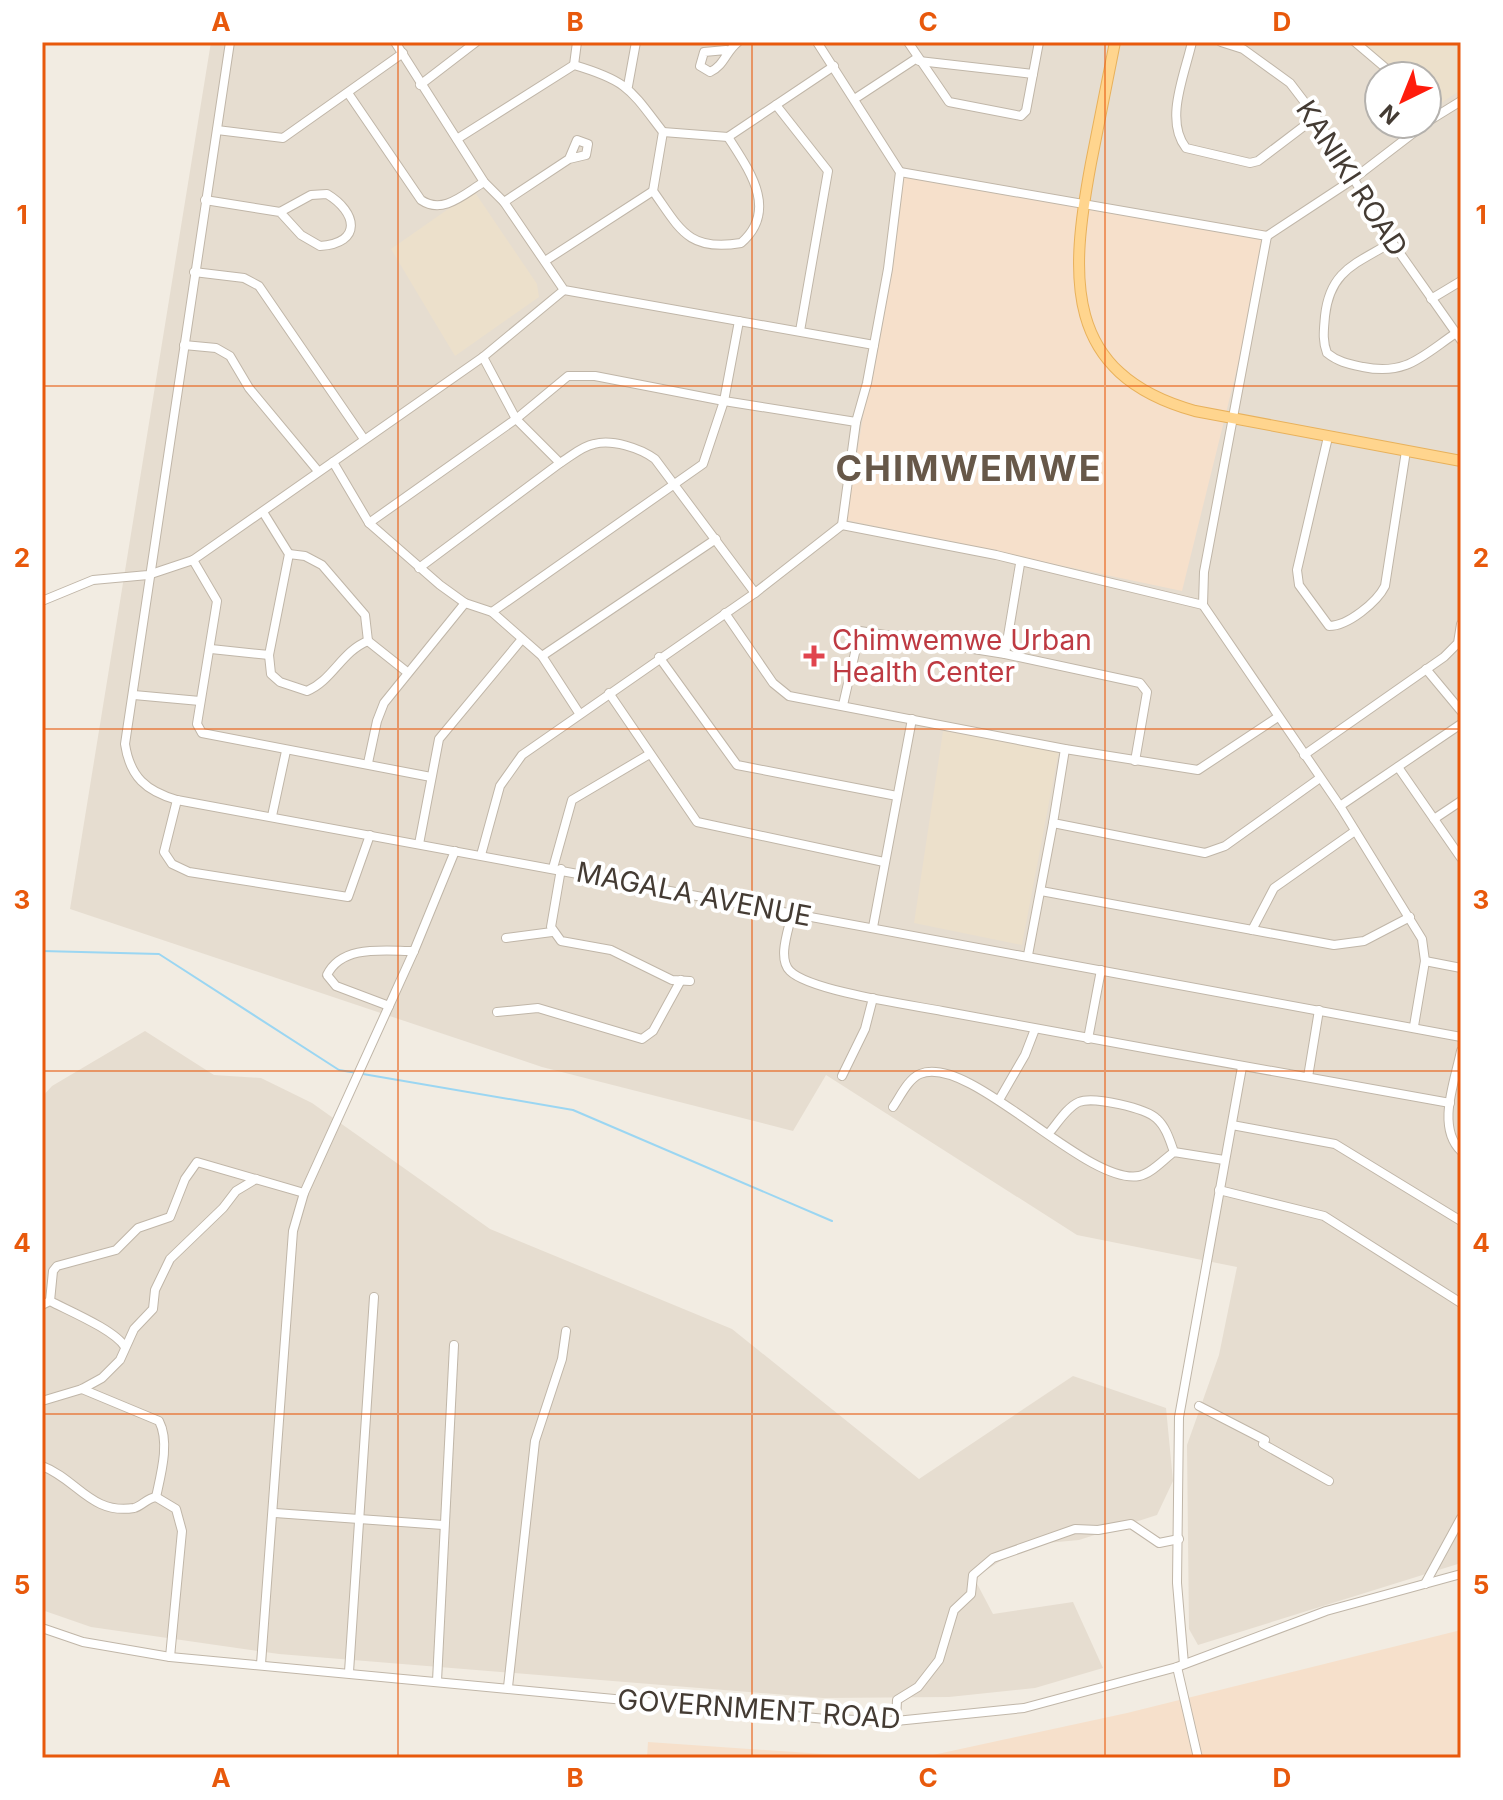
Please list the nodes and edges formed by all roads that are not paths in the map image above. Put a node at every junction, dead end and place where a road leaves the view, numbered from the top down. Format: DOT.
graph roads {
  1 [pos="230,42"];
  2 [pos="395,42"];
  3 [pos="476,42"];
  4 [pos="577,42"];
  5 [pos="636,42"];
  6 [pos="738,42"];
  7 [pos="817,42"];
  8 [pos="908,42"];
  9 [pos="1039,42"];
  10 [pos="1115,42"];
  11 [pos="1192,42"];
  12 [pos="1221,42"];
  13 [pos="1355,42"];
  14 [pos="726,50"];
  15 [pos="403,53"];
  16 [pos="918,60"];
  17 [pos="1376,60"];
  18 [pos="574,65"];
  19 [pos="834,66"];
  20 [pos="1033,74"];
  21 [pos="420,85"];
  22 [pos="628,86"];
  23 [pos="348,93"];
  24 [pos="856,98"];
  25 [pos="1461,101"];
  26 [pos="776,105"];
  27 [pos="1443,112"];
  28 [pos="1316,117"];
  29 [pos="217,130"];
  30 [pos="663,132"];
  31 [pos="728,137"];
  32 [pos="457,139"];
  33 [pos="1404,140"];
  34 [pos="569,159"];
  35 [pos="900,172"];
  36 [pos="1352,180"];
  37 [pos="484,182"];
  38 [pos="653,191"];
  39 [pos="205,200"];
  40 [pos="504,202"];
  41 [pos="1083,205"];
  42 [pos="280,212"];
  43 [pos="1267,236"];
  44 [pos="1392,242"];
  45 [pos="545,261"];
  46 [pos="194,272"];
  47 [pos="1461,281"];
  48 [pos="564,290"];
  49 [pos="1431,299"];
  50 [pos="739,321"];
  51 [pos="800,331"];
  52 [pos="1458,337"];
  53 [pos="184,345"];
  54 [pos="874,345"];
  55 [pos="483,357"];
  56 [pos="724,401"];
  57 [pos="516,419"];
  58 [pos="1233,420"];
  59 [pos="856,422"];
  60 [pos="1328,437"];
  61 [pos="364,439"];
  62 [pos="1406,451"];
  63 [pos="1461,461"];
  64 [pos="333,462"];
  65 [pos="560,463"];
  66 [pos="318,471"];
  67 [pos="676,484"];
  68 [pos="263,512"];
  69 [pos="369,523"];
  70 [pos="842,525"];
  71 [pos="716,539"];
  72 [pos="289,554"];
  73 [pos="193,560"];
  74 [pos="1020,564"];
  75 [pos="419,568"];
  76 [pos="148,575"];
  77 [pos="755,593"];
  78 [pos="42,601"];
  79 [pos="465,603"];
  80 [pos="1203,605"];
  81 [pos="492,612"];
  82 [pos="725,613"];
  83 [pos="1461,624"];
  84 [pos="522,639"];
  85 [pos="368,641"];
  86 [pos="211,649"];
  87 [pos="1005,654"];
  88 [pos="269,655"];
  89 [pos="542,656"];
  90 [pos="659,657"];
  91 [pos="1426,669"];
  92 [pos="407,672"];
  93 [pos="609,693"];
  94 [pos="134,695"];
  95 [pos="200,701"];
  96 [pos="843,705"];
  97 [pos="1461,711"];
  98 [pos="579,713"];
  99 [pos="1278,717"];
  100 [pos="912,719"];
  101 [pos="1461,724"];
  102 [pos="1065,749"];
  103 [pos="286,751"];
  104 [pos="648,755"];
  105 [pos="1304,755"];
  106 [pos="1135,761"];
  107 [pos="368,763"];
  108 [pos="1398,767"];
  109 [pos="431,777"];
  110 [pos="1320,778"];
  111 [pos="897,796"];
  112 [pos="177,800"];
  113 [pos="1461,801"];
  114 [pos="1340,806"];
  115 [pos="272,816"];
  116 [pos="1434,819"];
  117 [pos="1053,823"];
  118 [pos="1355,831"];
  119 [pos="370,835"];
  120 [pos="419,844"];
  121 [pos="455,851"];
  122 [pos="481,855"];
  123 [pos="1461,858"];
  124 [pos="884,862"];
  125 [pos="557,869"];
  126 [pos="1041,891"];
  127 [pos="792,913"];
  128 [pos="1410,917"];
  129 [pos="873,927"];
  130 [pos="1252,930"];
  131 [pos="552,932"];
  132 [pos="506,938"];
  133 [pos="414,951"];
  134 [pos="1028,955"];
  135 [pos="1425,961"];
  136 [pos="1461,968"];
  137 [pos="1101,970"];
  138 [pos="873,998"];
  139 [pos="389,1006"];
  140 [pos="1319,1010"];
  141 [pos="497,1012"];
  142 [pos="1414,1026"];
  143 [pos="1035,1029"];
  144 [pos="1461,1037"];
  145 [pos="1088,1039"];
  146 [pos="1461,1051"];
  147 [pos="1242,1067"];
  148 [pos="842,1076"];
  149 [pos="1308,1077"];
  150 [pos="999,1100"];
  151 [pos="1450,1103"];
  152 [pos="893,1107"];
  153 [pos="1232,1125"];
  154 [pos="1049,1133"];
  155 [pos="1461,1151"];
  156 [pos="1174,1152"];
  157 [pos="1224,1160"];
  158 [pos="257,1179"];
  159 [pos="1219,1190"];
  160 [pos="304,1193"];
  161 [pos="1461,1221"];
  162 [pos="374,1297"];
  163 [pos="46,1303"];
  164 [pos="1461,1303"];
  165 [pos="566,1331"];
  166 [pos="454,1345"];
  167 [pos="125,1347"];
  168 [pos="82,1389"];
  169 [pos="42,1401"];
  170 [pos="1199,1406"];
  171 [pos="42,1466"];
  172 [pos="1329,1481"];
  173 [pos="156,1497"];
  174 [pos="275,1513"];
  175 [pos="358,1518"];
  176 [pos="1461,1518"];
  177 [pos="443,1525"];
  178 [pos="1179,1539"];
  179 [pos="1461,1574"];
  180 [pos="1425,1585"];
  181 [pos="42,1628"];
  182 [pos="170,1657"];
  183 [pos="261,1664"];
  184 [pos="1180,1666"];
  185 [pos="349,1672"];
  186 [pos="437,1681"];
  187 [pos="508,1687"];
  188 [pos="896,1721"];
  189 [pos="1198,1758"];
  1 -- 29 [label="street, MAGALA AVENUE"];
  2 -- 15 [label="street"];
  3 -- 21 [label="street"];
  4 -- 18 [label="street"];
  5 -- 22 [label="street"];
  6 -- 14 [label="street"];
  7 -- 19 [label="street"];
  8 -- 16 [label="street"];
  9 -- 20 [label="street"];
  10 -- 41 [label="main road"];
  11 -- 28 [label="street"];
  12 -- 28 [label="street, KANIKI ROAD"];
  13 -- 17 [label="street"];
  15 -- 21 [label="street"];
  15 -- 23 [label="street"];
  16 -- 20 [label="street"];
  16 -- 20 [label="street"];
  16 -- 24 [label="street"];
  18 -- 22 [label="street"];
  18 -- 32 [label="street"];
  19 -- 24 [label="street"];
  19 -- 26 [label="street"];
  21 -- 32 [label="street"];
  22 -- 30 [label="street"];
  23 -- 29 [label="street"];
  23 -- 37 [label="street"];
  24 -- 35 [label="street"];
  25 -- 27 [label="street"];
  26 -- 31 [label="street"];
  26 -- 51 [label="street"];
  28 -- 36 [label="street, KANIKI ROAD"];
  29 -- 39 [label="street, MAGALA AVENUE"];
  30 -- 31 [label="street"];
  30 -- 38 [label="street"];
  31 -- 38 [label="street"];
  32 -- 37 [label="street"];
  33 -- 36 [label="street"];
  34 -- 40 [label="street"];
  35 -- 41 [label="street"];
  35 -- 54 [label="street"];
  36 -- 43 [label="street"];
  36 -- 44 [label="street, KANIKI ROAD"];
  37 -- 40 [label="street"];
  38 -- 45 [label="street"];
  39 -- 42 [label="street"];
  39 -- 46 [label="street, MAGALA AVENUE"];
  40 -- 45 [label="street"];
  41 -- 43 [label="street"];
  41 -- 58 [label="main road"];
  42 -- 42 [label="street"];
  43 -- 58 [label="street"];
  44 -- 49 [label="street, KANIKI ROAD"];
  44 -- 52 [label="street"];
  45 -- 48 [label="street"];
  46 -- 53 [label="street, MAGALA AVENUE"];
  46 -- 61 [label="street"];
  47 -- 49 [label="street"];
  48 -- 50 [label="street"];
  48 -- 55 [label="street"];
  49 -- 52 [label="street, KANIKI ROAD"];
  50 -- 51 [label="street"];
  50 -- 56 [label="street"];
  51 -- 54 [label="street"];
  53 -- 66 [label="street"];
  53 -- 76 [label="street, MAGALA AVENUE"];
  54 -- 59 [label="street"];
  55 -- 57 [label="street"];
  55 -- 61 [label="street"];
  56 -- 57 [label="street"];
  56 -- 59 [label="street"];
  56 -- 67 [label="street"];
  57 -- 65 [label="street"];
  57 -- 69 [label="street"];
  58 -- 60 [label="main road"];
  58 -- 80 [label="street"];
  59 -- 70 [label="street"];
  60 -- 62 [label="main road"];
  60 -- 62 [label="street"];
  61 -- 64 [label="street"];
  62 -- 63 [label="main road"];
  64 -- 66 [label="street"];
  64 -- 69 [label="street"];
  65 -- 67 [label="street"];
  65 -- 75 [label="street"];
  66 -- 68 [label="street"];
  67 -- 71 [label="street"];
  67 -- 81 [label="street"];
  68 -- 72 [label="street"];
  68 -- 73 [label="street"];
  69 -- 75 [label="street"];
  70 -- 74 [label="street"];
  70 -- 77 [label="street"];
  71 -- 77 [label="street"];
  71 -- 89 [label="street"];
  72 -- 85 [label="street"];
  72 -- 88 [label="street"];
  73 -- 76 [label="street"];
  73 -- 86 [label="street"];
  74 -- 80 [label="street"];
  74 -- 87 [label="street"];
  75 -- 79 [label="street"];
  76 -- 78 [label="street"];
  76 -- 94 [label="street, MAGALA AVENUE"];
  77 -- 82 [label="street"];
  79 -- 81 [label="street"];
  79 -- 92 [label="street"];
  80 -- 99 [label="street"];
  81 -- 84 [label="street"];
  82 -- 90 [label="street"];
  82 -- 96 [label="street"];
  83 -- 91 [label="street"];
  84 -- 89 [label="street"];
  84 -- 109 [label="street"];
  85 -- 88 [label="street"];
  85 -- 92 [label="street"];
  86 -- 88 [label="street"];
  86 -- 95 [label="street"];
  87 -- 96 [label="street"];
  87 -- 106 [label="street"];
  89 -- 98 [label="street"];
  90 -- 93 [label="street"];
  90 -- 111 [label="street"];
  91 -- 97 [label="street"];
  91 -- 105 [label="street"];
  92 -- 107 [label="street"];
  93 -- 98 [label="street"];
  93 -- 104 [label="street"];
  94 -- 95 [label="street"];
  94 -- 112 [label="street, MAGALA AVENUE"];
  95 -- 103 [label="street"];
  96 -- 100 [label="street"];
  98 -- 122 [label="street"];
  99 -- 105 [label="street"];
  99 -- 106 [label="street"];
  100 -- 102 [label="street"];
  100 -- 111 [label="street"];
  101 -- 108 [label="street"];
  102 -- 106 [label="street"];
  102 -- 117 [label="street"];
  103 -- 107 [label="street"];
  103 -- 115 [label="street"];
  104 -- 124 [label="street"];
  104 -- 125 [label="street"];
  105 -- 110 [label="street"];
  107 -- 109 [label="street"];
  108 -- 114 [label="street"];
  108 -- 116 [label="street"];
  109 -- 120 [label="street"];
  110 -- 114 [label="street"];
  110 -- 117 [label="street"];
  111 -- 124 [label="street"];
  112 -- 115 [label="street, MAGALA AVENUE"];
  112 -- 119 [label="street"];
  113 -- 116 [label="street"];
  114 -- 118 [label="street"];
  115 -- 119 [label="street, MAGALA AVENUE"];
  116 -- 123 [label="street"];
  117 -- 126 [label="street"];
  118 -- 128 [label="street"];
  118 -- 130 [label="street"];
  119 -- 120 [label="street, MAGALA AVENUE"];
  120 -- 121 [label="street, MAGALA AVENUE"];
  121 -- 122 [label="street, MAGALA AVENUE"];
  121 -- 133 [label="street"];
  122 -- 125 [label="street, MAGALA AVENUE"];
  124 -- 129 [label="street"];
  125 -- 127 [label="street, MAGALA AVENUE"];
  125 -- 131 [label="street"];
  126 -- 130 [label="street"];
  126 -- 134 [label="street"];
  127 -- 129 [label="street, MAGALA AVENUE"];
  127 -- 138 [label="street"];
  128 -- 130 [label="street"];
  128 -- 135 [label="street"];
  129 -- 134 [label="street, MAGALA AVENUE"];
  131 -- 132 [label="street"];
  131 -- 141 [label="street"];
  133 -- 139 [label="street"];
  133 -- 139 [label="street"];
  134 -- 137 [label="street, MAGALA AVENUE"];
  135 -- 136 [label="street"];
  135 -- 142 [label="street"];
  137 -- 140 [label="street, MAGALA AVENUE"];
  137 -- 145 [label="street"];
  138 -- 143 [label="street"];
  138 -- 148 [label="street"];
  139 -- 160 [label="street"];
  140 -- 142 [label="street, MAGALA AVENUE"];
  140 -- 149 [label="street"];
  142 -- 144 [label="street, MAGALA AVENUE"];
  143 -- 145 [label="street"];
  143 -- 150 [label="street"];
  145 -- 147 [label="street"];
  146 -- 151 [label="street"];
  147 -- 149 [label="street"];
  147 -- 153 [label="street"];
  149 -- 151 [label="street"];
  150 -- 152 [label="street"];
  150 -- 154 [label="street"];
  151 -- 155 [label="street"];
  153 -- 157 [label="street"];
  153 -- 161 [label="street"];
  154 -- 156 [label="street"];
  154 -- 156 [label="street"];
  156 -- 157 [label="street"];
  157 -- 159 [label="street"];
  158 -- 160 [label="street"];
  158 -- 163 [label="street"];
  158 -- 167 [label="street"];
  159 -- 164 [label="street"];
  159 -- 178 [label="street"];
  160 -- 174 [label="street"];
  162 -- 175 [label="street"];
  163 -- 167 [label="street"];
  165 -- 187 [label="street"];
  166 -- 177 [label="street"];
  167 -- 168 [label="street"];
  168 -- 169 [label="street"];
  168 -- 173 [label="street"];
  170 -- 172 [label="street"];
  171 -- 173 [label="street"];
  173 -- 182 [label="street"];
  174 -- 175 [label="street"];
  174 -- 183 [label="street"];
  175 -- 177 [label="street"];
  175 -- 185 [label="street"];
  176 -- 180 [label="street"];
  177 -- 186 [label="street"];
  178 -- 184 [label="street"];
  178 -- 188 [label="street"];
  179 -- 180 [label="street, GOVERNMENT ROAD"];
  180 -- 184 [label="street, GOVERNMENT ROAD"];
  181 -- 182 [label="street, GOVERNMENT ROAD"];
  182 -- 183 [label="street, GOVERNMENT ROAD"];
  183 -- 185 [label="street, GOVERNMENT ROAD"];
  184 -- 188 [label="street, GOVERNMENT ROAD"];
  184 -- 189 [label="street"];
  185 -- 186 [label="street, GOVERNMENT ROAD"];
  186 -- 187 [label="street, GOVERNMENT ROAD"];
  187 -- 188 [label="street, GOVERNMENT ROAD"];
}
